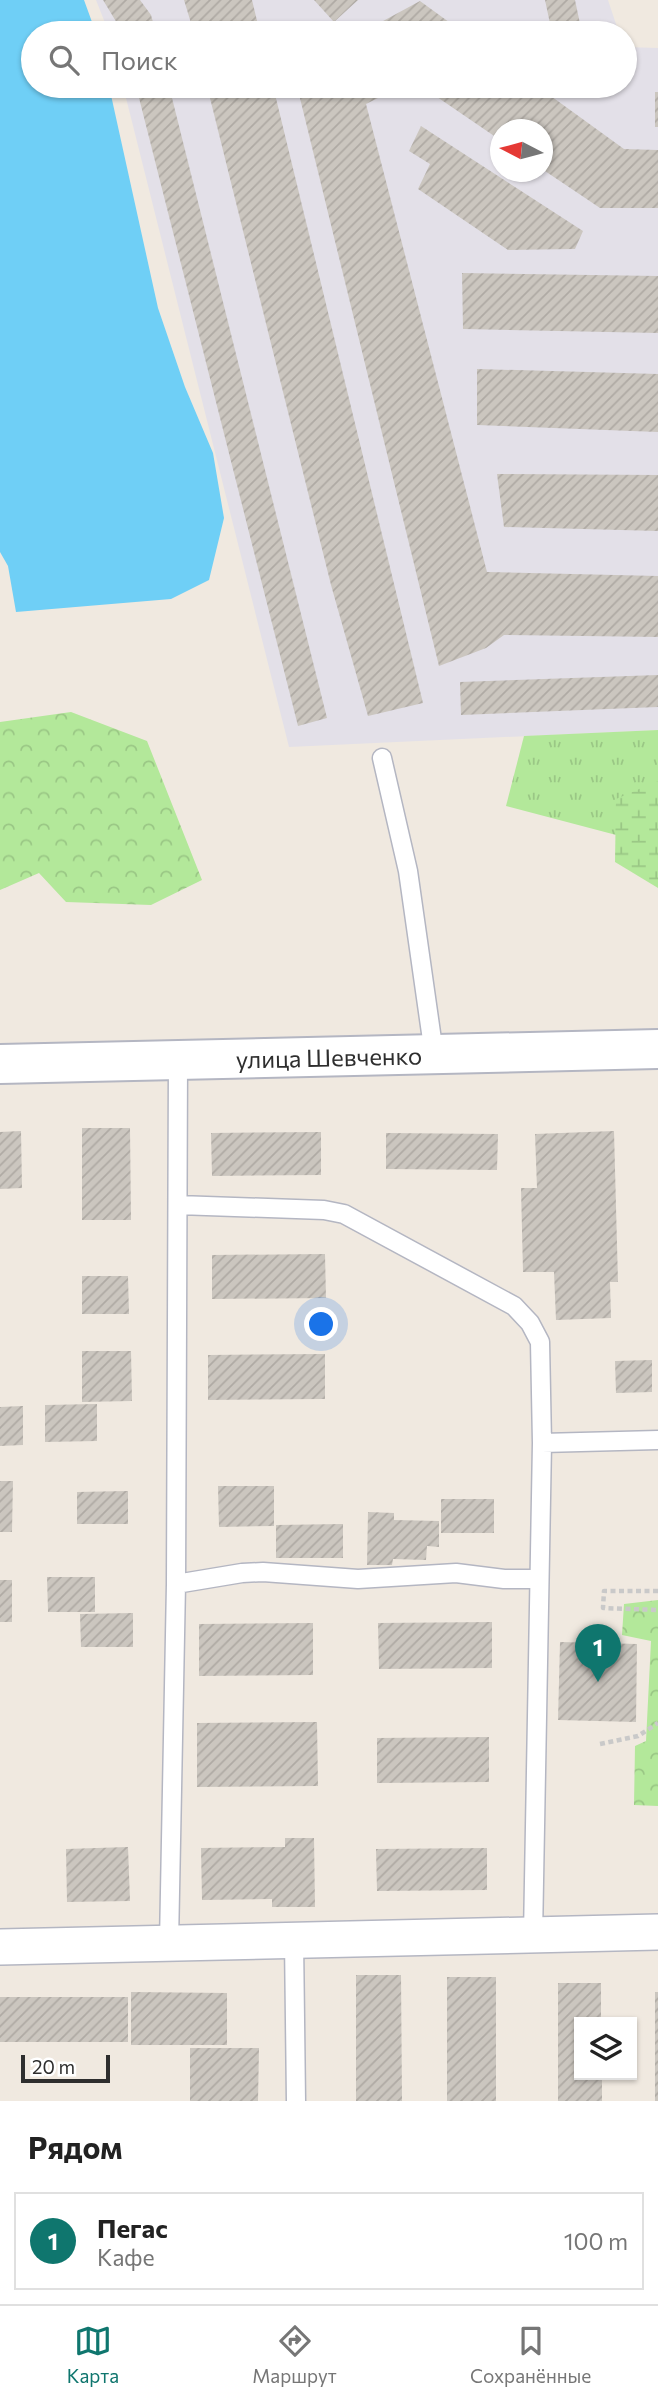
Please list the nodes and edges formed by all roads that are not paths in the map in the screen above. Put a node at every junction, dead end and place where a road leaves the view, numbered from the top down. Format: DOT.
graph roads {
  1 [pos="382,758"];
  2 [pos="658,1049"];
  3 [pos="434,1054"];
  4 [pos="177,1061"];
  5 [pos="0,1063"];
  6 [pos="178,1205"];
  7 [pos="658,1440"];
  8 [pos="542,1443"];
  9 [pos="540,1580"];
  10 [pos="176,1584"];
  11 [pos="658,1932"];
  12 [pos="533,1936"];
  13 [pos="294,1940"];
  14 [pos="169,1943"];
  15 [pos="0,1947"];
  16 [pos="296,2101"];
  1 -- 3 [label="lane"];
  2 -- 3 [label="street, улица Шевченко"];
  3 -- 4 [label="street, улица Шевченко"];
  4 -- 5 [label="street, улица Шевченко"];
  4 -- 6 [label="lane"];
  6 -- 8 [label="lane"];
  6 -- 10 [label="lane"];
  7 -- 8 [label="lane"];
  8 -- 9 [label="lane"];
  9 -- 10 [label="lane"];
  9 -- 12 [label="lane"];
  10 -- 14 [label="lane"];
  11 -- 12 [label="street"];
  12 -- 13 [label="street"];
  13 -- 14 [label="street"];
  13 -- 16 [label="lane"];
  14 -- 15 [label="street"];
}
